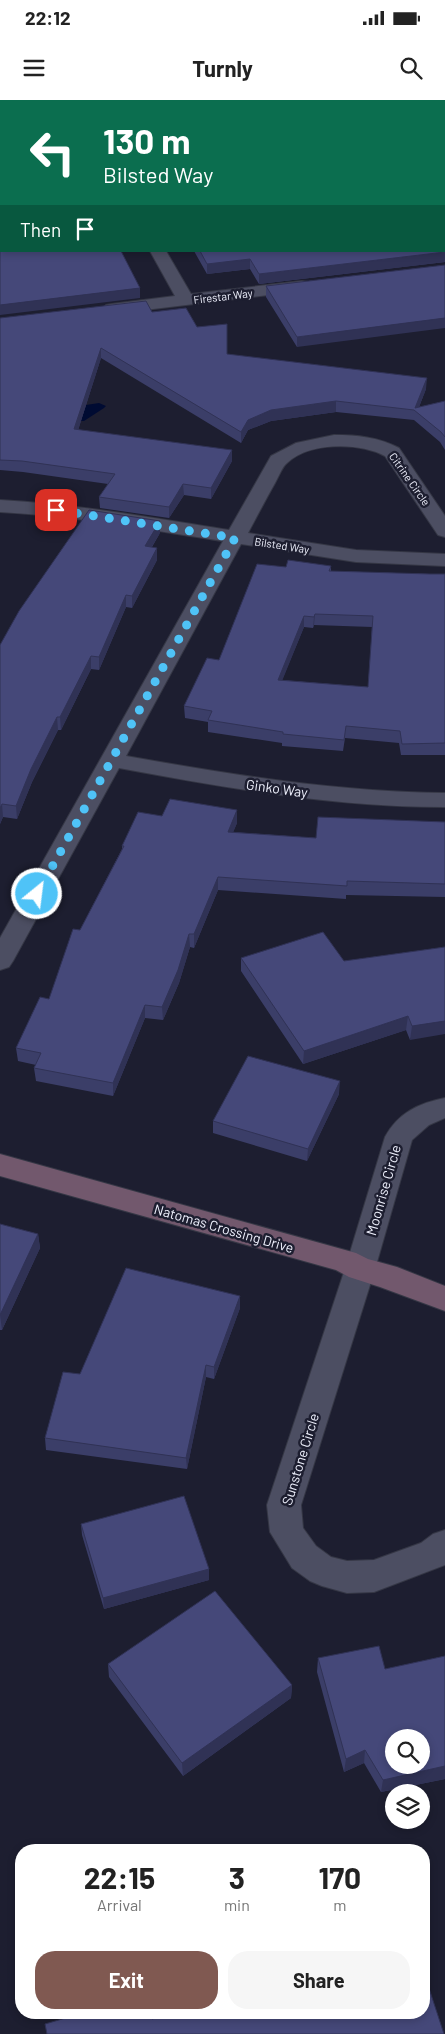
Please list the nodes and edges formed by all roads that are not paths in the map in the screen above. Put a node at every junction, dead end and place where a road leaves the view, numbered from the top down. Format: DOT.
graph roads {
  1 [pos="159,252"];
  2 [pos="320,283"];
  3 [pos="186,300"];
  4 [pos="98,311"];
  5 [pos="0,506"];
  6 [pos="445,531"];
  7 [pos="235,538"];
  8 [pos="445,560"];
  9 [pos="111,760"];
  10 [pos="445,800"];
  11 [pos="0,961"];
  12 [pos="445,1108"];
  13 [pos="0,1165"];
  14 [pos="360,1269"];
  15 [pos="445,1299"];
  16 [pos="445,1545"];
  1 -- 3 [label="street"];
  2 -- 3 [label="street, Firestar Way"];
  3 -- 4 [label="street, Firestar Way"];
  5 -- 7 [label="street, Bilsted Way"];
  6 -- 7 [label="street, Citrine Circle"];
  7 -- 8 [label="street, Bilsted Way"];
  7 -- 9 [label="street, Citrine Circle"];
  9 -- 10 [label="street, Ginko Way"];
  9 -- 11 [label="street, Citrine Circle"];
  12 -- 14 [label="street, Moonrise Circle"];
  13 -- 14 [label="street, Natomas Crossing Drive"];
  14 -- 15 [label="street, Natomas Crossing Drive"];
  14 -- 16 [label="street, Sunstone Circle"];
}
